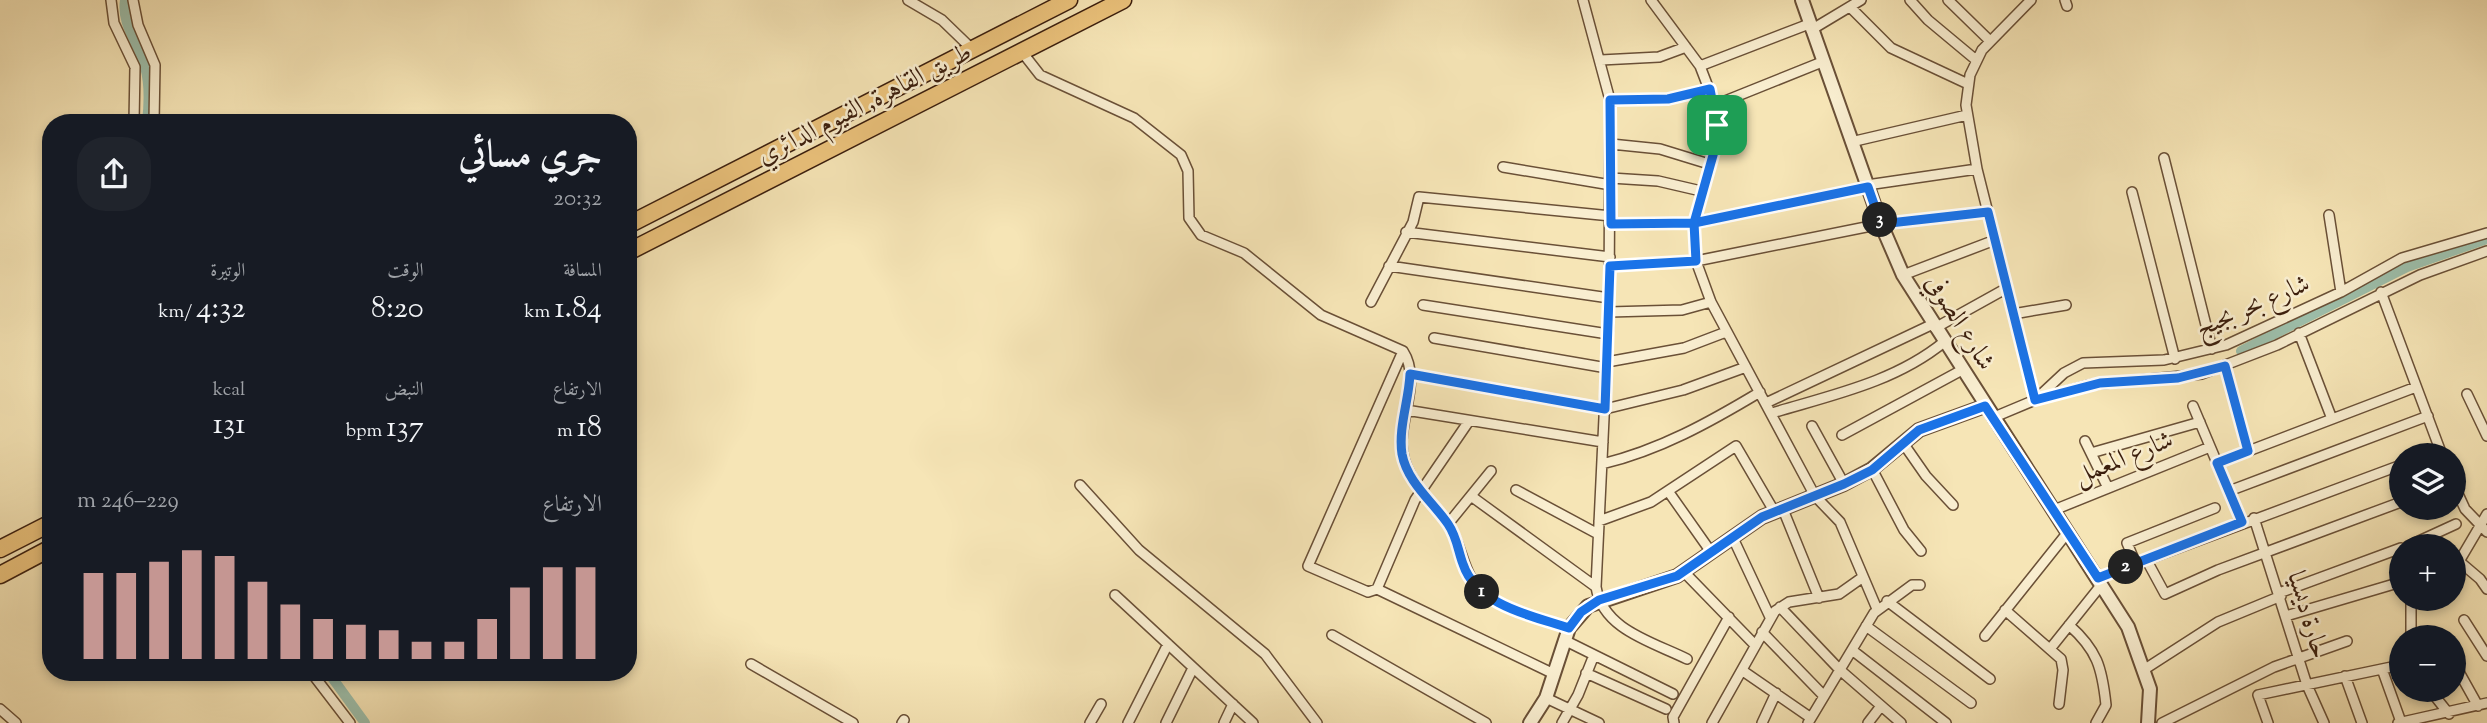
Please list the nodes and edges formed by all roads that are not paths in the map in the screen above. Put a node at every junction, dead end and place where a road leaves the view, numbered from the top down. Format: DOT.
graph roads {
  1 [pos="111,0"];
  2 [pos="133,0"];
  3 [pos="908,0"];
  4 [pos="1069,0"];
  5 [pos="1123,0"];
  6 [pos="1583,0"];
  7 [pos="1651,0"];
  8 [pos="1802,0"];
  9 [pos="1861,0"];
  10 [pos="1910,0"];
  11 [pos="1948,0"];
  12 [pos="2031,0"];
  13 [pos="1850,7"];
  14 [pos="1810,27"];
  15 [pos="1989,40"];
  16 [pos="1686,47"];
  17 [pos="972,49"];
  18 [pos="1022,52"];
  19 [pos="1601,60"];
  20 [pos="1976,60"];
  21 [pos="1822,62"];
  22 [pos="1700,66"];
  23 [pos="1968,84"];
  24 [pos="1710,89"];
  25 [pos="1610,100"];
  26 [pos="1714,105"];
  27 [pos="134,114"];
  28 [pos="154,114"];
  29 [pos="1967,115"];
  30 [pos="1851,142"];
  31 [pos="1611,144"];
  32 [pos="2164,158"];
  33 [pos="1709,164"];
  34 [pos="1503,167"];
  35 [pos="1977,169"];
  36 [pos="1611,181"];
  37 [pos="1867,186"];
  38 [pos="1701,191"];
  39 [pos="2133,192"];
  40 [pos="1988,212"];
  41 [pos="2329,215"];
  42 [pos="637,220"];
  43 [pos="1611,220"];
  44 [pos="1694,223"];
  45 [pos="1881,224"];
  46 [pos="1406,232"];
  47 [pos="2487,233"];
  48 [pos="1995,240"];
  49 [pos="637,247"];
  50 [pos="2487,251"];
  51 [pos="1696,261"];
  52 [pos="1610,262"];
  53 [pos="1389,266"];
  54 [pos="1903,275"];
  55 [pos="2007,288"];
  56 [pos="2341,292"];
  57 [pos="2381,292"];
  58 [pos="1609,298"];
  59 [pos="1371,302"];
  60 [pos="1711,302"];
  61 [pos="1423,305"];
  62 [pos="2066,305"];
  63 [pos="1609,312"];
  64 [pos="2013,314"];
  65 [pos="1934,326"];
  66 [pos="1726,332"];
  67 [pos="1608,334"];
  68 [pos="2299,334"];
  69 [pos="1433,338"];
  70 [pos="1944,342"];
  71 [pos="2226,345"];
  72 [pos="2212,349"];
  73 [pos="1404,351"];
  74 [pos="2175,359"];
  75 [pos="2142,361"];
  76 [pos="1607,365"];
  77 [pos="2228,365"];
  78 [pos="1746,367"];
  79 [pos="1962,370"];
  80 [pos="1410,374"];
  81 [pos="2145,380"];
  82 [pos="2416,387"];
  83 [pos="1760,393"];
  84 [pos="2467,394"];
  85 [pos="2035,400"];
  86 [pos="1766,403"];
  87 [pos="1985,406"];
  88 [pos="2193,406"];
  89 [pos="1605,409"];
  90 [pos="1406,410"];
  91 [pos="1772,413"];
  92 [pos="2428,416"];
  93 [pos="1992,418"];
  94 [pos="2332,419"];
  95 [pos="1469,421"];
  96 [pos="2200,422"];
  97 [pos="1812,426"];
  98 [pos="1842,435"];
  99 [pos="2487,436"];
  100 [pos="2084,441"];
  101 [pos="1603,442"];
  102 [pos="1903,443"];
  103 [pos="2437,443"];
  104 [pos="2210,447"];
  105 [pos="2248,451"];
  106 [pos="2091,453"];
  107 [pos="2217,463"];
  108 [pos="1602,464"];
  109 [pos="2389,469"];
  110 [pos="1872,470"];
  111 [pos="1491,471"];
  112 [pos="1844,484"];
  113 [pos="1080,485"];
  114 [pos="2108,488"];
  115 [pos="1421,489"];
  116 [pos="1516,490"];
  117 [pos="1668,491"];
  118 [pos="2229,491"];
  119 [pos="1471,496"];
  120 [pos="1815,496"];
  121 [pos="1953,505"];
  122 [pos="2389,506"];
  123 [pos="2215,508"];
  124 [pos="1778,509"];
  125 [pos="2054,510"];
  126 [pos="2466,510"];
  127 [pos="2487,514"];
  128 [pos="2254,518"];
  129 [pos="1599,521"];
  130 [pos="2242,522"];
  131 [pos="1448,524"];
  132 [pos="2455,524"];
  133 [pos="2479,525"];
  134 [pos="42,528"];
  135 [pos="2068,532"];
  136 [pos="2487,532"];
  137 [pos="1598,534"];
  138 [pos="2434,534"];
  139 [pos="1732,536"];
  140 [pos="0,549"];
  141 [pos="2466,549"];
  142 [pos="1921,551"];
  143 [pos="1712,552"];
  144 [pos="2265,552"];
  145 [pos="42,553"];
  146 [pos="2389,553"];
  147 [pos="2146,559"];
  148 [pos="2136,564"];
  149 [pos="2466,571"];
  150 [pos="1684,572"];
  151 [pos="0,575"];
  152 [pos="1863,577"];
  153 [pos="2100,581"];
  154 [pos="1920,585"];
  155 [pos="2389,586"];
  156 [pos="1377,589"];
  157 [pos="2487,589"];
  158 [pos="1597,594"];
  159 [pos="1115,595"];
  160 [pos="2280,595"];
  161 [pos="1819,598"];
  162 [pos="1887,601"];
  163 [pos="1780,607"];
  164 [pos="1877,609"];
  165 [pos="2005,610"];
  166 [pos="2286,616"];
  167 [pos="1770,617"];
  168 [pos="1729,618"];
  169 [pos="2464,620"];
  170 [pos="2069,625"];
  171 [pos="1866,626"];
  172 [pos="1762,632"];
  173 [pos="1567,634"];
  174 [pos="1332,635"];
  175 [pos="1985,636"];
  176 [pos="2347,642"];
  177 [pos="1168,644"];
  178 [pos="1755,645"];
  179 [pos="2050,649"];
  180 [pos="1852,650"];
  181 [pos="1594,655"];
  182 [pos="2487,656"];
  183 [pos="2298,657"];
  184 [pos="1688,659"];
  185 [pos="751,664"];
  186 [pos="1193,668"];
  187 [pos="2389,668"];
  188 [pos="2145,669"];
  189 [pos="2382,669"];
  190 [pos="1840,670"];
  191 [pos="1743,671"];
  192 [pos="1586,673"];
  193 [pos="1553,674"];
  194 [pos="2344,676"];
  195 [pos="1990,680"];
  196 [pos="318,681"];
  197 [pos="2466,681"];
  198 [pos="2307,685"];
  199 [pos="1776,693"];
  200 [pos="1674,694"];
  201 [pos="1824,696"];
  202 [pos="1546,698"];
  203 [pos="2440,702"];
  204 [pos="1971,703"];
  205 [pos="1101,704"];
  206 [pos="1233,704"];
  207 [pos="2059,704"];
  208 [pos="2482,704"];
  209 [pos="1881,706"];
  210 [pos="0,709"];
  211 [pos="1572,709"];
  212 [pos="1666,709"];
  213 [pos="2449,714"];
  214 [pos="1809,720"];
  215 [pos="16,723"];
  216 [pos="351,723"];
  217 [pos="853,723"];
  218 [pos="1090,723"];
  219 [pos="1128,723"];
  220 [pos="1166,723"];
  221 [pos="1223,723"];
  222 [pos="1253,723"];
  223 [pos="1317,723"];
  224 [pos="1486,723"];
  225 [pos="1530,723"];
  226 [pos="1562,723"];
  227 [pos="1599,723"];
  228 [pos="1674,723"];
  229 [pos="1712,723"];
  230 [pos="1762,723"];
  231 [pos="1868,723"];
  232 [pos="1901,723"];
  233 [pos="1946,723"];
  234 [pos="2096,723"];
  235 [pos="2148,723"];
  236 [pos="2162,723"];
  237 [pos="2268,723"];
  238 [pos="2324,723"];
  239 [pos="2362,723"];
  240 [pos="2400,723"];
  1 -- 27 [label="street"];
  2 -- 28 [label="street"];
  3 -- 17 [label="street"];
  4 -- 17 [label="highway, طريق القاهرة, الفيوم الدائري"];
  5 -- 18 [label="highway, طريق القاهرة, الفيوم الدائري"];
  6 -- 19 [label="street"];
  7 -- 16 [label="street"];
  8 -- 14 [label="street, شارع الصوفي"];
  9 -- 13 [label="street"];
  10 -- 20 [label="street"];
  11 -- 15 [label="street"];
  12 -- 15 [label="street"];
  13 -- 14 [label="street"];
  13 -- 23 [label="street"];
  14 -- 21 [label="street, شارع الصوفي"];
  14 -- 22 [label="street"];
  15 -- 20 [label="street"];
  16 -- 19 [label="street"];
  16 -- 22 [label="street"];
  17 -- 42 [label="highway, طريق القاهرة, الفيوم الدائري"];
  18 -- 49 [label="highway, طريق القاهرة, الفيوم الدائري"];
  18 -- 73 [label="street"];
  19 -- 25 [label="street"];
  20 -- 23 [label="street"];
  21 -- 26 [label="street"];
  21 -- 30 [label="street, شارع الصوفي"];
  22 -- 24 [label="street"];
  23 -- 29 [label="street"];
  24 -- 25 [label="street"];
  24 -- 26 [label="street"];
  25 -- 31 [label="street"];
  26 -- 33 [label="street"];
  29 -- 30 [label="street"];
  29 -- 35 [label="street"];
  30 -- 37 [label="street, شارع الصوفي"];
  31 -- 33 [label="street"];
  31 -- 36 [label="street"];
  32 -- 72 [label="street"];
  33 -- 38 [label="street"];
  34 -- 36 [label="street"];
  35 -- 37 [label="street"];
  35 -- 40 [label="street"];
  36 -- 38 [label="street"];
  36 -- 43 [label="street"];
  37 -- 44 [label="street"];
  37 -- 45 [label="street, شارع الصوفي"];
  38 -- 44 [label="street"];
  39 -- 74 [label="street"];
  40 -- 45 [label="street"];
  40 -- 48 [label="street"];
  41 -- 56 [label="street"];
  43 -- 44 [label="street"];
  43 -- 46 [label="street"];
  43 -- 52 [label="street"];
  44 -- 51 [label="street"];
  45 -- 51 [label="street"];
  45 -- 54 [label="street, شارع الصوفي"];
  46 -- 52 [label="street"];
  46 -- 53 [label="street"];
  47 -- 56 [label="street, شارع بحر بجيج"];
  48 -- 54 [label="street"];
  48 -- 55 [label="street"];
  50 -- 57 [label="street, شارع بحر بجيج"];
  51 -- 52 [label="street"];
  51 -- 60 [label="street"];
  52 -- 58 [label="street"];
  53 -- 58 [label="street"];
  53 -- 59 [label="street"];
  54 -- 65 [label="street, شارع الصوفي"];
  55 -- 64 [label="street"];
  55 -- 65 [label="street"];
  56 -- 71 [label="street, شارع بحر بجيج"];
  57 -- 68 [label="street, شارع بحر بجيج"];
  57 -- 82 [label="street"];
  58 -- 63 [label="street"];
  60 -- 63 [label="street"];
  60 -- 66 [label="street"];
  61 -- 67 [label="street"];
  62 -- 64 [label="street"];
  63 -- 67 [label="street"];
  64 -- 85 [label="street"];
  65 -- 70 [label="street, شارع الصوفي"];
  65 -- 86 [label="street"];
  66 -- 76 [label="street"];
  66 -- 78 [label="street"];
  67 -- 76 [label="street"];
  68 -- 77 [label="street, شارع بحر بجيج"];
  68 -- 94 [label="street"];
  69 -- 76 [label="street"];
  70 -- 79 [label="street, شارع الصوفي"];
  70 -- 91 [label="street"];
  71 -- 72 [label="street, شارع بحر بجيج"];
  71 -- 77 [label="street"];
  72 -- 74 [label="street, شارع بحر بجيج"];
  73 -- 80 [label="street"];
  73 -- 156 [label="street"];
  74 -- 75 [label="street, شارع بحر بجيج"];
  75 -- 81 [label="street"];
  75 -- 85 [label="street, شارع بحر بجيج"];
  76 -- 89 [label="street"];
  77 -- 81 [label="street, شارع بحر بجيج"];
  77 -- 105 [label="street"];
  78 -- 83 [label="street"];
  78 -- 89 [label="street"];
  79 -- 87 [label="street, شارع الصوفي"];
  79 -- 98 [label="street"];
  80 -- 89 [label="street"];
  80 -- 90 [label="street"];
  81 -- 85 [label="street, شارع بحر بجيج"];
  82 -- 92 [label="street"];
  82 -- 94 [label="street"];
  83 -- 86 [label="street"];
  83 -- 108 [label="street"];
  84 -- 99 [label="street"];
  85 -- 93 [label="street, شارع بحر بجيج"];
  86 -- 91 [label="street"];
  87 -- 93 [label="street, شارع الصوفي"];
  87 -- 102 [label="street"];
  88 -- 96 [label="street"];
  89 -- 101 [label="street"];
  90 -- 95 [label="street"];
  90 -- 115 [label="street"];
  91 -- 120 [label="street"];
  92 -- 103 [label="street"];
  92 -- 118 [label="street"];
  93 -- 125 [label="street, شارع الصوفي"];
  94 -- 105 [label="street"];
  95 -- 101 [label="street"];
  95 -- 115 [label="street"];
  96 -- 104 [label="street"];
  96 -- 106 [label="street"];
  97 -- 112 [label="street"];
  100 -- 106 [label="street"];
  101 -- 108 [label="street"];
  102 -- 110 [label="street"];
  102 -- 121 [label="street"];
  104 -- 107 [label="street"];
  104 -- 114 [label="street, شارع المعمل"];
  105 -- 107 [label="street"];
  106 -- 114 [label="street"];
  107 -- 118 [label="street"];
  108 -- 129 [label="street"];
  109 -- 128 [label="street"];
  110 -- 112 [label="street"];
  110 -- 142 [label="street"];
  111 -- 119 [label="street"];
  112 -- 120 [label="street"];
  113 -- 223 [label="street"];
  114 -- 125 [label="street, شارع المعمل"];
  115 -- 131 [label="street"];
  115 -- 156 [label="street"];
  116 -- 137 [label="street"];
  117 -- 124 [label="street"];
  117 -- 129 [label="street"];
  117 -- 143 [label="street"];
  118 -- 130 [label="street"];
  119 -- 131 [label="street"];
  119 -- 158 [label="street"];
  120 -- 124 [label="street"];
  120 -- 152 [label="street"];
  122 -- 144 [label="street"];
  123 -- 148 [label="street"];
  124 -- 139 [label="street"];
  124 -- 161 [label="street"];
  125 -- 135 [label="street, شارع الصوفي"];
  126 -- 133 [label="street"];
  127 -- 133 [label="street"];
  128 -- 130 [label="street"];
  128 -- 144 [label="street, حارة ديسيا"];
  129 -- 137 [label="street"];
  130 -- 147 [label="street"];
  131 -- 173 [label="street"];
  132 -- 138 [label="street"];
  133 -- 136 [label="street"];
  133 -- 141 [label="street"];
  134 -- 140 [label="highway"];
  135 -- 153 [label="street, شارع الصوفي"];
  135 -- 165 [label="street"];
  137 -- 158 [label="street"];
  139 -- 143 [label="street"];
  139 -- 167 [label="street"];
  143 -- 150 [label="street"];
  144 -- 147 [label="street"];
  144 -- 160 [label="street, حارة ديسيا"];
  145 -- 151 [label="highway"];
  146 -- 160 [label="street"];
  147 -- 148 [label="street"];
  148 -- 153 [label="street"];
  149 -- 157 [label="street"];
  150 -- 158 [label="street"];
  150 -- 168 [label="street"];
  152 -- 161 [label="street"];
  152 -- 164 [label="street"];
  153 -- 170 [label="street"];
  153 -- 188 [label="street, شارع الصوفي"];
  154 -- 162 [label="street"];
  155 -- 166 [label="street"];
  156 -- 193 [label="street"];
  158 -- 173 [label="street"];
  158 -- 184 [label="street"];
  159 -- 177 [label="street"];
  160 -- 166 [label="street, حارة ديسيا"];
  160 -- 188 [label="street"];
  161 -- 163 [label="street"];
  162 -- 164 [label="street"];
  162 -- 195 [label="street"];
  163 -- 167 [label="street"];
  163 -- 190 [label="street"];
  164 -- 171 [label="street"];
  165 -- 175 [label="street"];
  165 -- 179 [label="street"];
  166 -- 183 [label="street, حارة ديسيا"];
  167 -- 172 [label="street"];
  168 -- 178 [label="street"];
  168 -- 228 [label="street"];
  169 -- 182 [label="street"];
  170 -- 179 [label="street"];
  170 -- 234 [label="street"];
  171 -- 180 [label="street"];
  171 -- 204 [label="street"];
  172 -- 178 [label="street"];
  172 -- 201 [label="street"];
  173 -- 181 [label="street"];
  173 -- 193 [label="street"];
  174 -- 224 [label="street"];
  176 -- 183 [label="street"];
  177 -- 186 [label="street"];
  177 -- 219 [label="street"];
  178 -- 191 [label="street"];
  179 -- 207 [label="street"];
  180 -- 190 [label="street"];
  180 -- 233 [label="street"];
  181 -- 192 [label="street"];
  181 -- 200 [label="street"];
  183 -- 198 [label="street, حارة ديسيا"];
  183 -- 236 [label="street"];
  185 -- 217 [label="street"];
  186 -- 206 [label="street"];
  186 -- 220 [label="street"];
  187 -- 189 [label="street"];
  188 -- 235 [label="street, شارع الصوفي"];
  189 -- 194 [label="street"];
  189 -- 240 [label="street"];
  190 -- 201 [label="street"];
  190 -- 209 [label="street"];
  191 -- 199 [label="street"];
  191 -- 229 [label="street"];
  192 -- 211 [label="street"];
  192 -- 212 [label="street"];
  193 -- 202 [label="street"];
  194 -- 198 [label="street"];
  194 -- 239 [label="street"];
  196 -- 216 [label="street"];
  197 -- 208 [label="street"];
  198 -- 237 [label="street"];
  198 -- 238 [label="street, حارة ديسيا"];
  199 -- 214 [label="street"];
  199 -- 230 [label="street"];
  201 -- 214 [label="street"];
  202 -- 211 [label="street"];
  202 -- 225 [label="street"];
  203 -- 213 [label="street"];
  205 -- 218 [label="street"];
  206 -- 221 [label="street"];
  206 -- 222 [label="street"];
  208 -- 213 [label="street"];
  209 -- 231 [label="street"];
  209 -- 232 [label="street"];
  210 -- 215 [label="street"];
  211 -- 226 [label="street"];
  211 -- 227 [label="street"];
  213 -- 240 [label="street"];
}
